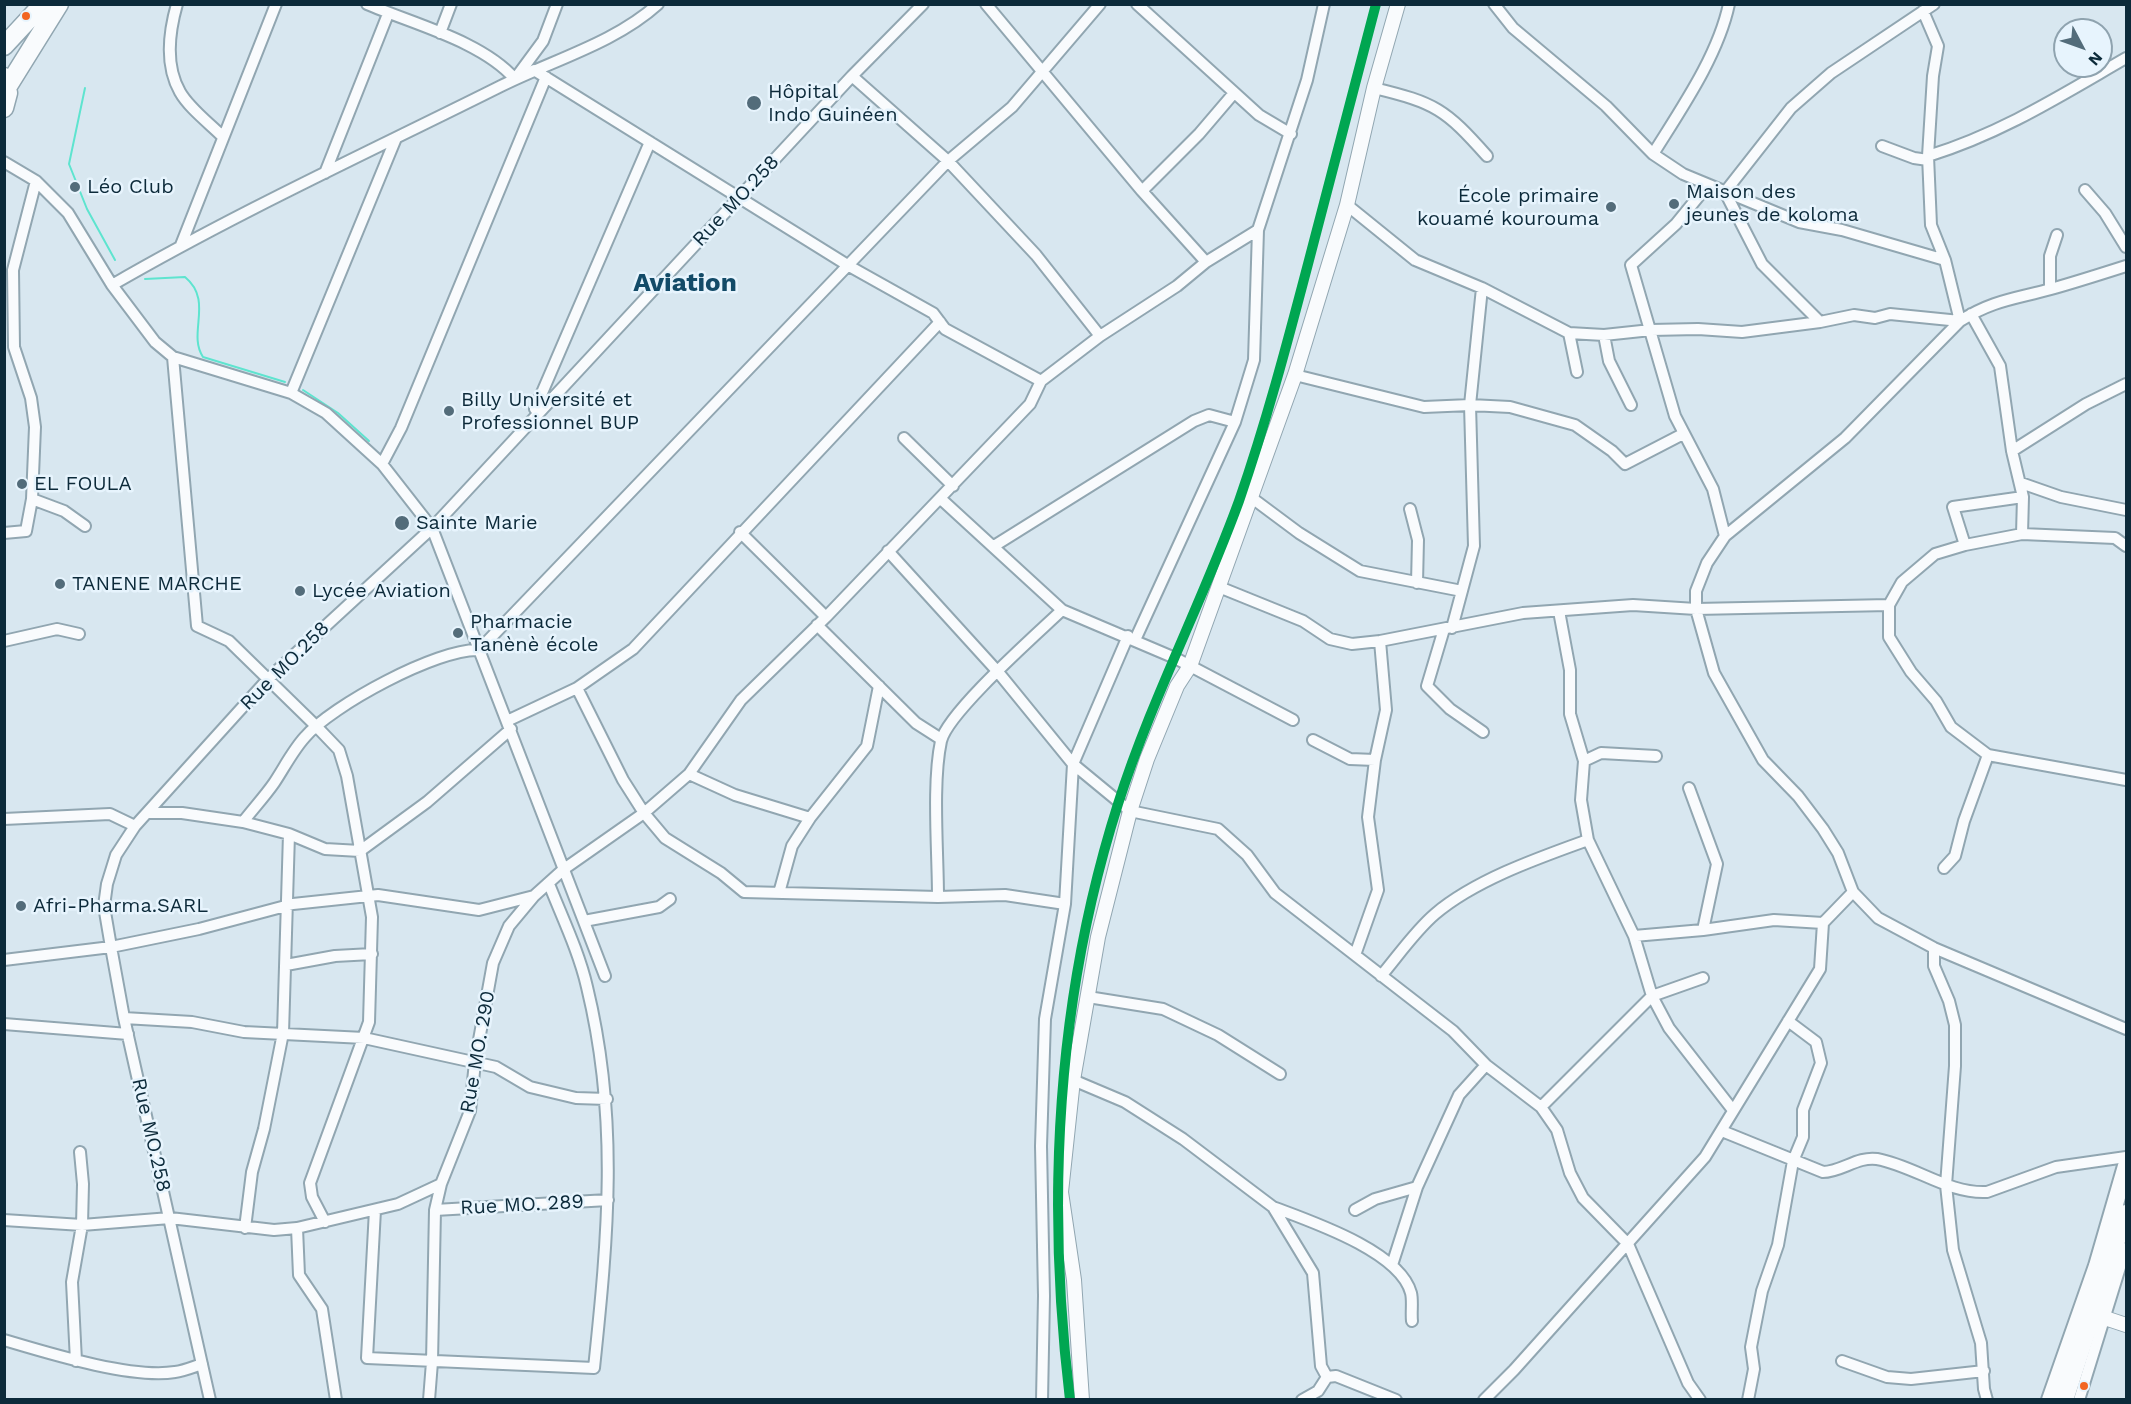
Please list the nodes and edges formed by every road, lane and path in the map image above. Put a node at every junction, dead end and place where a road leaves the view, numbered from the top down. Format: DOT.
graph roads {
  1 [pos="43,4"];
  2 [pos="59,4"];
  3 [pos="177,4"];
  4 [pos="276,4"];
  5 [pos="367,4"];
  6 [pos="452,4"];
  7 [pos="558,4"];
  8 [pos="658,4"];
  9 [pos="923,4"];
  10 [pos="986,4"];
  11 [pos="1100,4"];
  12 [pos="1137,4"];
  13 [pos="1324,4"];
  14 [pos="1398,4"];
  15 [pos="1494,4"];
  16 [pos="1729,4"];
  17 [pos="1934,4"];
  18 [pos="1923,11"];
  19 [pos="388,14"];
  20 [pos="440,33"];
  21 [pos="4,46"];
  22 [pos="2127,58"];
  23 [pos="534,70"];
  24 [pos="1040,72"];
  25 [pos="852,76"];
  26 [pos="546,77"];
  27 [pos="515,79"];
  28 [pos="6,82"];
  29 [pos="1374,88"];
  30 [pos="1234,93"];
  31 [pos="4,108"];
  32 [pos="1291,134"];
  33 [pos="222,136"];
  34 [pos="396,138"];
  35 [pos="650,142"];
  36 [pos="1882,146"];
  37 [pos="1653,154"];
  38 [pos="1487,156"];
  39 [pos="1928,158"];
  40 [pos="948,161"];
  41 [pos="4,162"];
  42 [pos="325,173"];
  43 [pos="36,181"];
  44 [pos="1707,186"];
  45 [pos="2085,190"];
  46 [pos="1142,191"];
  47 [pos="1725,192"];
  48 [pos="740,198"];
  49 [pos="1347,205"];
  50 [pos="1258,230"];
  51 [pos="2057,235"];
  52 [pos="181,245"];
  53 [pos="2127,247"];
  54 [pos="1945,260"];
  55 [pos="1206,262"];
  56 [pos="849,266"];
  57 [pos="2127,266"];
  58 [pos="112,285"];
  59 [pos="1482,288"];
  60 [pos="2050,289"];
  61 [pos="1971,314"];
  62 [pos="1960,321"];
  63 [pos="940,322"];
  64 [pos="1820,322"];
  65 [pos="1651,330"];
  66 [pos="1569,333"];
  67 [pos="1604,335"];
  68 [pos="1100,336"];
  69 [pos="174,357"];
  70 [pos="1577,372"];
  71 [pos="1295,375"];
  72 [pos="1041,381"];
  73 [pos="2127,384"];
  74 [pos="291,393"];
  75 [pos="1470,405"];
  76 [pos="1631,405"];
  77 [pos="531,418"];
  78 [pos="1235,422"];
  79 [pos="1683,434"];
  80 [pos="904,438"];
  81 [pos="2012,451"];
  82 [pos="381,464"];
  83 [pos="2021,483"];
  84 [pos="953,486"];
  85 [pos="2023,496"];
  86 [pos="1252,498"];
  87 [pos="32,499"];
  88 [pos="941,499"];
  89 [pos="1410,509"];
  90 [pos="2127,510"];
  91 [pos="85,526"];
  92 [pos="432,528"];
  93 [pos="740,532"];
  94 [pos="4,533"];
  95 [pos="2022,534"];
  96 [pos="1725,536"];
  97 [pos="1965,545"];
  98 [pos="994,546"];
  99 [pos="2127,546"];
  100 [pos="888,551"];
  101 [pos="1417,583"];
  102 [pos="1219,587"];
  103 [pos="1462,591"];
  104 [pos="1889,605"];
  105 [pos="1696,609"];
  106 [pos="1062,610"];
  107 [pos="1559,611"];
  108 [pos="826,617"];
  109 [pos="817,625"];
  110 [pos="1448,628"];
  111 [pos="79,634"];
  112 [pos="1131,638"];
  113 [pos="4,641"];
  114 [pos="1380,641"];
  115 [pos="479,650"];
  116 [pos="1190,666"];
  117 [pos="998,672"];
  118 [pos="268,679"];
  119 [pos="879,686"];
  120 [pos="577,688"];
  121 [pos="1293,720"];
  122 [pos="509,725"];
  123 [pos="316,726"];
  124 [pos="1483,732"];
  125 [pos="941,739"];
  126 [pos="1313,740"];
  127 [pos="1988,755"];
  128 [pos="1656,756"];
  129 [pos="1375,760"];
  130 [pos="1584,761"];
  131 [pos="1073,764"];
  132 [pos="689,774"];
  133 [pos="2127,780"];
  134 [pos="1689,788"];
  135 [pos="1130,811"];
  136 [pos="147,813"];
  137 [pos="644,813"];
  138 [pos="810,818"];
  139 [pos="4,819"];
  140 [pos="243,822"];
  141 [pos="135,826"];
  142 [pos="289,834"];
  143 [pos="1588,840"];
  144 [pos="360,851"];
  145 [pos="1944,868"];
  146 [pos="564,869"];
  147 [pos="549,884"];
  148 [pos="1853,892"];
  149 [pos="778,893"];
  150 [pos="369,896"];
  151 [pos="534,896"];
  152 [pos="938,897"];
  153 [pos="670,899"];
  154 [pos="1065,904"];
  155 [pos="288,905"];
  156 [pos="584,921"];
  157 [pos="1823,923"];
  158 [pos="1703,930"];
  159 [pos="1634,936"];
  160 [pos="111,947"];
  161 [pos="1934,948"];
  162 [pos="372,954"];
  163 [pos="1354,955"];
  164 [pos="4,960"];
  165 [pos="286,965"];
  166 [pos="605,976"];
  167 [pos="1381,976"];
  168 [pos="1703,978"];
  169 [pos="1652,996"];
  170 [pos="1088,997"];
  171 [pos="124,1018"];
  172 [pos="1788,1021"];
  173 [pos="4,1024"];
  174 [pos="2127,1029"];
  175 [pos="283,1033"];
  176 [pos="128,1034"];
  177 [pos="364,1038"];
  178 [pos="475,1062"];
  179 [pos="1486,1065"];
  180 [pos="1280,1074"];
  181 [pos="1073,1080"];
  182 [pos="607,1099"];
  183 [pos="1541,1107"];
  184 [pos="1732,1109"];
  185 [pos="1722,1131"];
  186 [pos="80,1152"];
  187 [pos="2127,1157"];
  188 [pos="1793,1161"];
  189 [pos="2127,1166"];
  190 [pos="441,1184"];
  191 [pos="1946,1185"];
  192 [pos="1417,1187"];
  193 [pos="608,1200"];
  194 [pos="1273,1207"];
  195 [pos="375,1210"];
  196 [pos="435,1210"];
  197 [pos="1355,1210"];
  198 [pos="2127,1213"];
  199 [pos="170,1218"];
  200 [pos="4,1220"];
  201 [pos="325,1222"];
  202 [pos="82,1225"];
  203 [pos="245,1228"];
  204 [pos="297,1228"];
  205 [pos="1628,1244"];
  206 [pos="2127,1248"];
  207 [pos="1392,1265"];
  208 [pos="2099,1316"];
  209 [pos="1412,1321"];
  210 [pos="2127,1325"];
  211 [pos="4,1340"];
  212 [pos="1842,1360"];
  213 [pos="76,1361"];
  214 [pos="432,1362"];
  215 [pos="202,1364"];
  216 [pos="1984,1371"];
  217 [pos="1327,1377"];
  218 [pos="210,1400"];
  219 [pos="336,1400"];
  220 [pos="429,1400"];
  221 [pos="1042,1400"];
  222 [pos="1082,1400"];
  223 [pos="1302,1400"];
  224 [pos="1395,1400"];
  225 [pos="1484,1400"];
  226 [pos="1700,1400"];
  227 [pos="1748,1400"];
  228 [pos="1987,1400"];
  229 [pos="2050,1400"];
  230 [pos="2065,1400"];
  231 [pos="2079,1400"];
  1 -- 21 [label="highway"];
  2 -- 28 [label="highway"];
  3 -- 33 [label="street"];
  4 -- 33 [label="street"];
  5 -- 19 [label="street"];
  6 -- 20 [label="street"];
  7 -- 27 [label="street"];
  8 -- 23 [label="street"];
  9 -- 25 [label="street, Rue MO.258"];
  10 -- 24 [label="street"];
  11 -- 24 [label="street"];
  12 -- 30 [label="street"];
  13 -- 32 [label="street"];
  14 -- 29 [label="street"];
  15 -- 37 [label="street"];
  16 -- 37 [label="street"];
  17 -- 18 [label="street"];
  18 -- 39 [label="street"];
  18 -- 47 [label="street"];
  19 -- 20 [label="street"];
  19 -- 42 [label="street"];
  20 -- 27 [label="street"];
  22 -- 39 [label="street"];
  23 -- 26 [label="street"];
  23 -- 27 [label="street"];
  24 -- 40 [label="street"];
  24 -- 46 [label="street"];
  25 -- 40 [label="street"];
  25 -- 48 [label="street, Rue MO.258"];
  26 -- 35 [label="street"];
  26 -- 82 [label="street"];
  27 -- 34 [label="street"];
  28 -- 31 [label="highway"];
  29 -- 38 [label="street"];
  29 -- 49 [label="street"];
  30 -- 32 [label="street"];
  30 -- 46 [label="street"];
  32 -- 50 [label="street"];
  33 -- 52 [label="street"];
  34 -- 42 [label="street"];
  34 -- 74 [label="street"];
  35 -- 48 [label="street"];
  35 -- 77 [label="street"];
  36 -- 39 [label="street"];
  37 -- 44 [label="street"];
  39 -- 54 [label="street"];
  40 -- 56 [label="street"];
  40 -- 68 [label="street"];
  41 -- 43 [label="street"];
  42 -- 52 [label="street"];
  43 -- 58 [label="street"];
  43 -- 87 [label="street"];
  44 -- 47 [label="street"];
  44 -- 65 [label="street"];
  45 -- 53 [label="street"];
  46 -- 55 [label="street"];
  47 -- 54 [label="street"];
  47 -- 64 [label="street"];
  48 -- 56 [label="street"];
  48 -- 77 [label="street, Rue MO.258"];
  49 -- 59 [label="street"];
  49 -- 71 [label="street"];
  50 -- 55 [label="street"];
  50 -- 78 [label="street"];
  51 -- 60 [label="street"];
  52 -- 58 [label="street"];
  54 -- 62 [label="street"];
  55 -- 68 [label="street"];
  56 -- 63 [label="street"];
  56 -- 115 [label="street"];
  57 -- 60 [label="street"];
  58 -- 69 [label="street"];
  59 -- 66 [label="street"];
  59 -- 75 [label="street"];
  60 -- 61 [label="street"];
  61 -- 62 [label="street"];
  61 -- 81 [label="street"];
  62 -- 64 [label="street"];
  62 -- 96 [label="street"];
  63 -- 72 [label="street"];
  63 -- 93 [label="street"];
  64 -- 65 [label="street"];
  65 -- 67 [label="street"];
  65 -- 79 [label="street"];
  66 -- 67 [label="street"];
  66 -- 70 [label="street"];
  67 -- 76 [label="street"];
  68 -- 72 [label="street"];
  69 -- 74 [label="street"];
  69 -- 118 [label="street"];
  71 -- 75 [label="street"];
  71 -- 86 [label="street"];
  72 -- 84 [label="street, Rue MO. 290"];
  73 -- 81 [label="street"];
  74 -- 82 [label="street"];
  75 -- 79 [label="street"];
  75 -- 103 [label="street"];
  77 -- 92 [label="street, Rue MO.258"];
  78 -- 98 [label="street"];
  78 -- 112 [label="street"];
  79 -- 96 [label="street"];
  80 -- 84 [label="street"];
  81 -- 83 [label="street"];
  82 -- 92 [label="street"];
  83 -- 85 [label="street"];
  83 -- 90 [label="street"];
  84 -- 88 [label="street, Rue MO. 290"];
  85 -- 95 [label="street"];
  85 -- 97 [label="street"];
  86 -- 101 [label="street"];
  86 -- 102 [label="street"];
  87 -- 91 [label="street"];
  87 -- 94 [label="street"];
  88 -- 98 [label="street"];
  88 -- 100 [label="street, Rue MO. 290"];
  89 -- 101 [label="street"];
  92 -- 115 [label="street"];
  92 -- 118 [label="street, Rue MO.258"];
  93 -- 108 [label="street"];
  93 -- 120 [label="street"];
  95 -- 97 [label="street"];
  95 -- 99 [label="street"];
  96 -- 105 [label="street"];
  97 -- 104 [label="street"];
  98 -- 106 [label="street"];
  100 -- 108 [label="street, Rue MO. 290"];
  100 -- 117 [label="street"];
  101 -- 103 [label="street"];
  102 -- 114 [label="street"];
  102 -- 116 [label="street"];
  103 -- 110 [label="street"];
  104 -- 105 [label="street"];
  104 -- 127 [label="street"];
  105 -- 107 [label="street"];
  105 -- 148 [label="street"];
  106 -- 112 [label="street"];
  106 -- 117 [label="street"];
  107 -- 110 [label="street"];
  107 -- 130 [label="street"];
  108 -- 109 [label="street, Rue MO. 290"];
  109 -- 119 [label="street"];
  109 -- 132 [label="street, Rue MO. 290"];
  110 -- 114 [label="street"];
  110 -- 124 [label="street"];
  111 -- 113 [label="street"];
  112 -- 116 [label="street"];
  112 -- 131 [label="street"];
  114 -- 129 [label="street"];
  115 -- 122 [label="street"];
  115 -- 123 [label="street"];
  116 -- 121 [label="street"];
  116 -- 135 [label="street"];
  117 -- 125 [label="street"];
  117 -- 131 [label="street"];
  118 -- 123 [label="street"];
  118 -- 136 [label="street, Rue MO.258"];
  119 -- 125 [label="street"];
  119 -- 138 [label="street"];
  120 -- 122 [label="street"];
  120 -- 137 [label="street"];
  122 -- 144 [label="street"];
  122 -- 146 [label="street"];
  123 -- 140 [label="street"];
  123 -- 144 [label="street"];
  125 -- 152 [label="street"];
  126 -- 129 [label="street"];
  127 -- 133 [label="street"];
  127 -- 145 [label="street"];
  128 -- 130 [label="street"];
  129 -- 163 [label="street"];
  130 -- 143 [label="street"];
  131 -- 135 [label="street"];
  131 -- 154 [label="street"];
  132 -- 137 [label="street, Rue MO. 290"];
  132 -- 138 [label="street"];
  134 -- 158 [label="street"];
  135 -- 163 [label="street"];
  135 -- 170 [label="street"];
  136 -- 140 [label="street"];
  136 -- 141 [label="street, Rue MO.258"];
  137 -- 146 [label="street, Rue MO. 290"];
  137 -- 149 [label="street"];
  138 -- 149 [label="street"];
  139 -- 141 [label="street"];
  140 -- 142 [label="street"];
  141 -- 160 [label="street, Rue MO.258"];
  142 -- 144 [label="street"];
  142 -- 155 [label="street"];
  143 -- 159 [label="street"];
  143 -- 167 [label="street"];
  144 -- 150 [label="street"];
  146 -- 147 [label="street, Rue MO. 290"];
  146 -- 156 [label="street"];
  147 -- 151 [label="street, Rue MO. 290"];
  147 -- 182 [label="street"];
  148 -- 157 [label="street"];
  148 -- 161 [label="street"];
  149 -- 152 [label="street"];
  150 -- 151 [label="street"];
  150 -- 155 [label="street"];
  150 -- 162 [label="street"];
  151 -- 178 [label="street, Rue MO. 290"];
  152 -- 154 [label="street"];
  153 -- 156 [label="street"];
  154 -- 221 [label="street"];
  155 -- 160 [label="street"];
  155 -- 165 [label="street"];
  156 -- 166 [label="street"];
  157 -- 158 [label="street"];
  157 -- 172 [label="street"];
  158 -- 159 [label="street"];
  159 -- 169 [label="street"];
  160 -- 164 [label="street"];
  160 -- 171 [label="street, Rue MO.258"];
  161 -- 174 [label="street"];
  161 -- 191 [label="street"];
  162 -- 165 [label="street"];
  162 -- 177 [label="street"];
  163 -- 167 [label="street"];
  165 -- 175 [label="street"];
  167 -- 179 [label="street"];
  168 -- 169 [label="street"];
  169 -- 183 [label="street"];
  169 -- 184 [label="street"];
  170 -- 180 [label="street"];
  170 -- 181 [label="street"];
  171 -- 175 [label="street"];
  171 -- 176 [label="street, Rue MO.258"];
  172 -- 184 [label="street"];
  172 -- 188 [label="street"];
  173 -- 176 [label="street"];
  175 -- 177 [label="street"];
  175 -- 203 [label="street"];
  176 -- 199 [label="street, Rue MO.258"];
  177 -- 178 [label="street"];
  177 -- 201 [label="street"];
  178 -- 182 [label="street"];
  178 -- 190 [label="street, Rue MO. 290"];
  179 -- 183 [label="street"];
  179 -- 192 [label="street"];
  181 -- 194 [label="street"];
  181 -- 222 [label="street"];
  182 -- 193 [label="street"];
  183 -- 205 [label="street"];
  184 -- 185 [label="street"];
  185 -- 188 [label="street"];
  185 -- 205 [label="street"];
  186 -- 202 [label="street"];
  187 -- 191 [label="street"];
  188 -- 191 [label="street"];
  188 -- 227 [label="street"];
  189 -- 229 [label="main road"];
  190 -- 195 [label="street"];
  190 -- 196 [label="street, Rue MO. 290"];
  191 -- 216 [label="street"];
  192 -- 197 [label="street"];
  192 -- 207 [label="street"];
  193 -- 196 [label="street, Rue MO. 289"];
  193 -- 214 [label="street"];
  194 -- 207 [label="street"];
  194 -- 217 [label="street"];
  195 -- 201 [label="street"];
  195 -- 214 [label="street"];
  196 -- 214 [label="street, Rue MO. 290"];
  198 -- 208 [label="main road"];
  199 -- 202 [label="street"];
  199 -- 203 [label="street"];
  199 -- 215 [label="street, Rue MO.258"];
  200 -- 202 [label="street"];
  201 -- 204 [label="street"];
  202 -- 213 [label="street"];
  203 -- 204 [label="street"];
  204 -- 219 [label="street"];
  205 -- 225 [label="street"];
  205 -- 226 [label="street"];
  206 -- 208 [label="street"];
  207 -- 209 [label="street"];
  208 -- 210 [label="street"];
  208 -- 230 [label="main road"];
  208 -- 231 [label="street"];
  211 -- 213 [label="street"];
  212 -- 216 [label="street"];
  213 -- 215 [label="street"];
  214 -- 220 [label="street, Rue MO. 290"];
  215 -- 218 [label="street, Rue MO.258"];
  216 -- 228 [label="street"];
  217 -- 223 [label="street"];
  217 -- 224 [label="street"];
}
